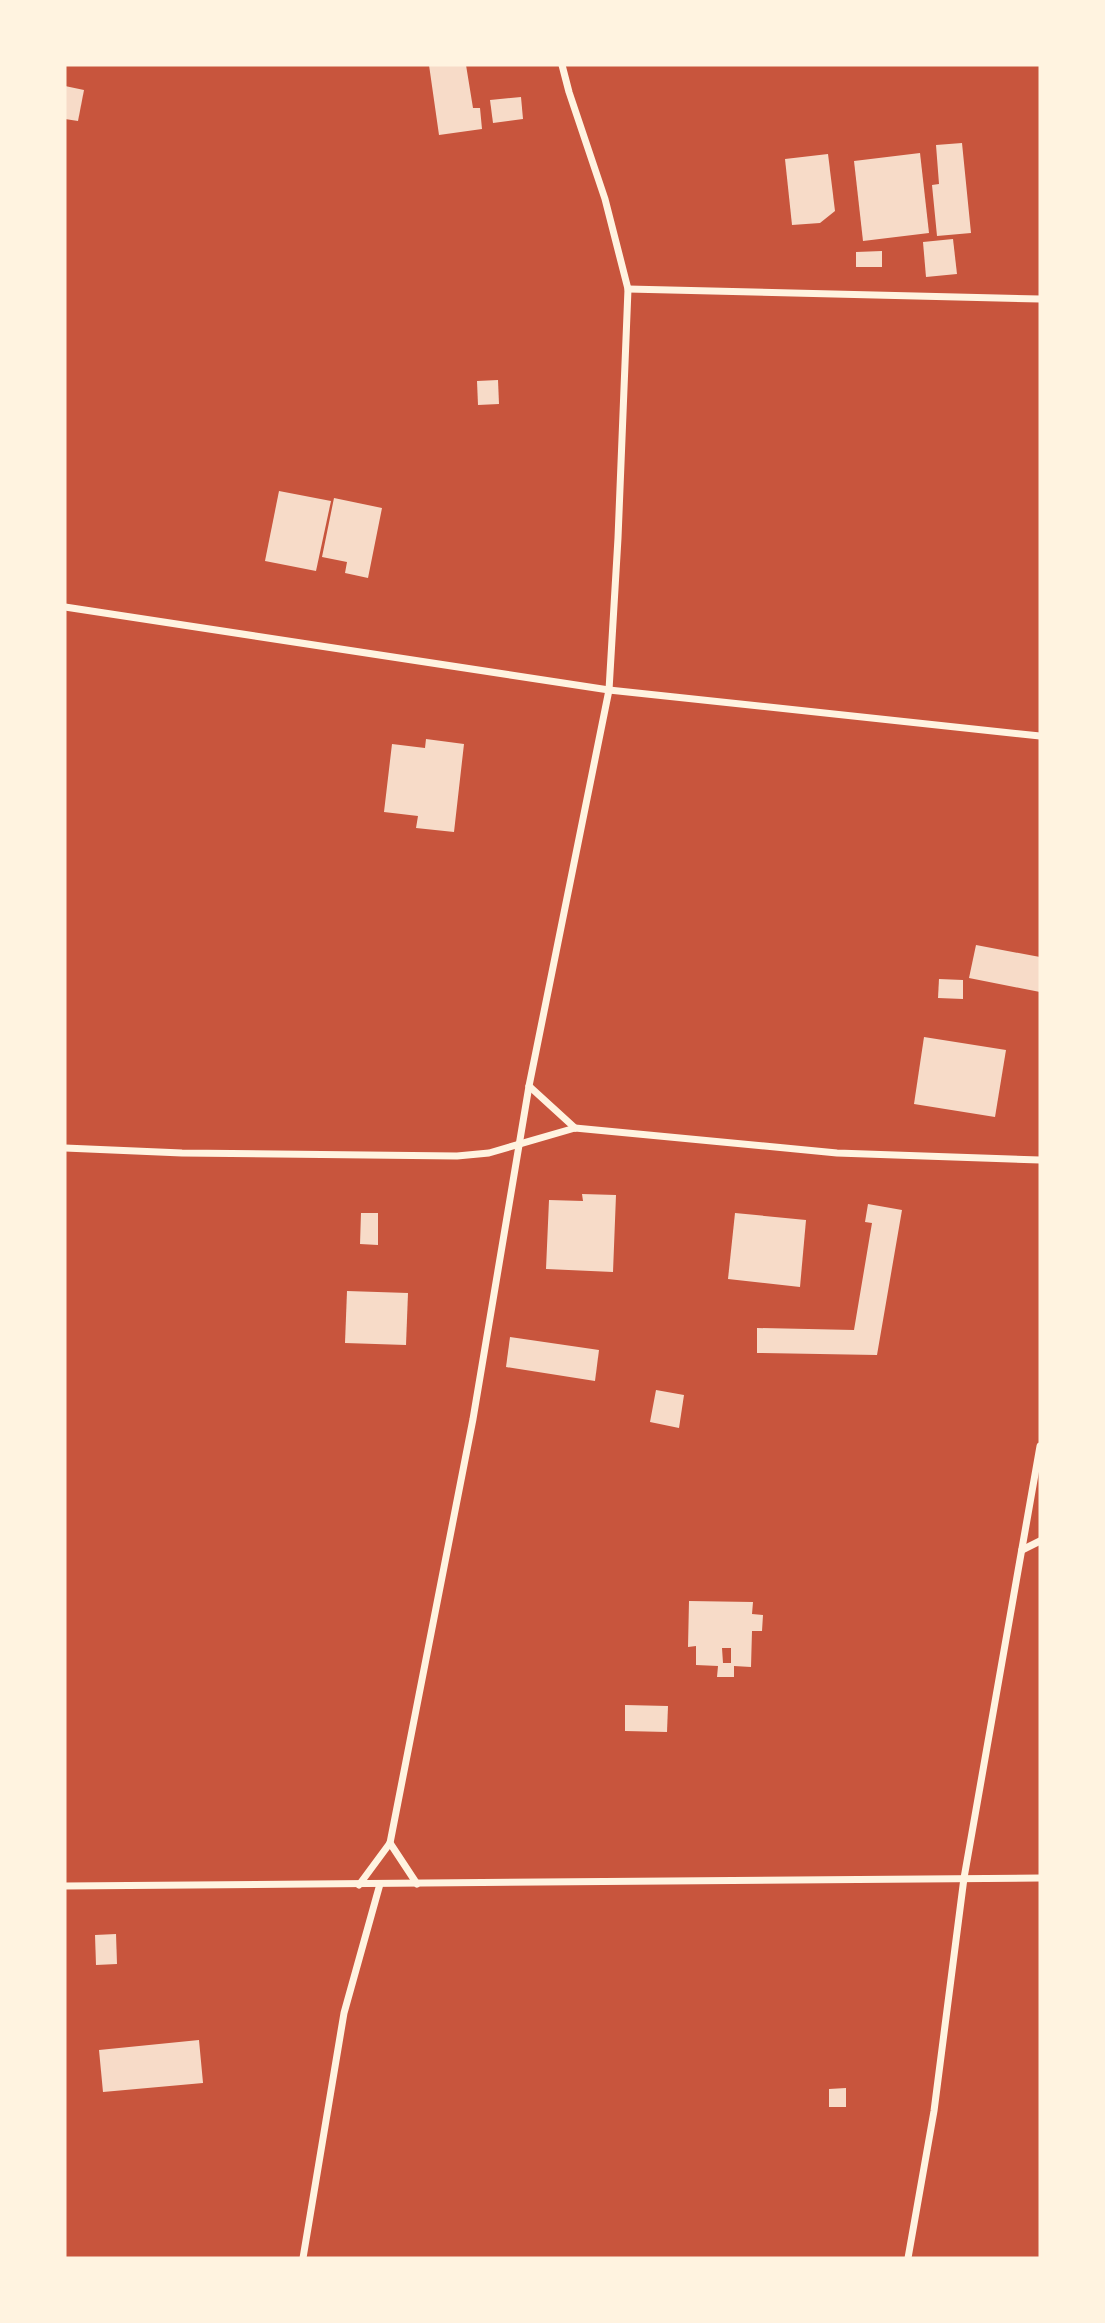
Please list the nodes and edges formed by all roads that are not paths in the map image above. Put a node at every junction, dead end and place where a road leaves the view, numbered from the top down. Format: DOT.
graph roads {
  1 [pos="562,65"];
  2 [pos="628,289"];
  3 [pos="1040,299"];
  4 [pos="65,607"];
  5 [pos="609,690"];
  6 [pos="1040,736"];
  7 [pos="529,1086"];
  8 [pos="575,1128"];
  9 [pos="519,1143"];
  10 [pos="65,1148"];
  11 [pos="1040,1160"];
  12 [pos="1040,1446"];
  13 [pos="1032,1490"];
  14 [pos="1040,1496"];
  15 [pos="1040,1541"];
  16 [pos="1022,1550"];
  17 [pos="390,1843"];
  18 [pos="964,1878"];
  19 [pos="1040,1878"];
  20 [pos="380,1884"];
  21 [pos="417,1884"];
  22 [pos="359,1885"];
  23 [pos="65,1886"];
  24 [pos="303,2258"];
  25 [pos="908,2258"];
  1 -- 2 [label="street"];
  2 -- 3 [label="street"];
  2 -- 5 [label="street"];
  4 -- 5 [label="street"];
  5 -- 6 [label="street"];
  5 -- 7 [label="street"];
  7 -- 8 [label="street"];
  7 -- 9 [label="street"];
  8 -- 9 [label="street"];
  8 -- 11 [label="street"];
  9 -- 10 [label="street"];
  9 -- 17 [label="street"];
  12 -- 13 [label="street"];
  13 -- 14 [label="street"];
  13 -- 16 [label="street"];
  15 -- 16 [label="street"];
  16 -- 18 [label="street"];
  17 -- 21 [label="street"];
  17 -- 22 [label="street"];
  18 -- 19 [label="street"];
  18 -- 21 [label="street"];
  18 -- 25 [label="street"];
  20 -- 21 [label="street"];
  20 -- 22 [label="street"];
  20 -- 24 [label="street"];
  22 -- 23 [label="street"];
}
